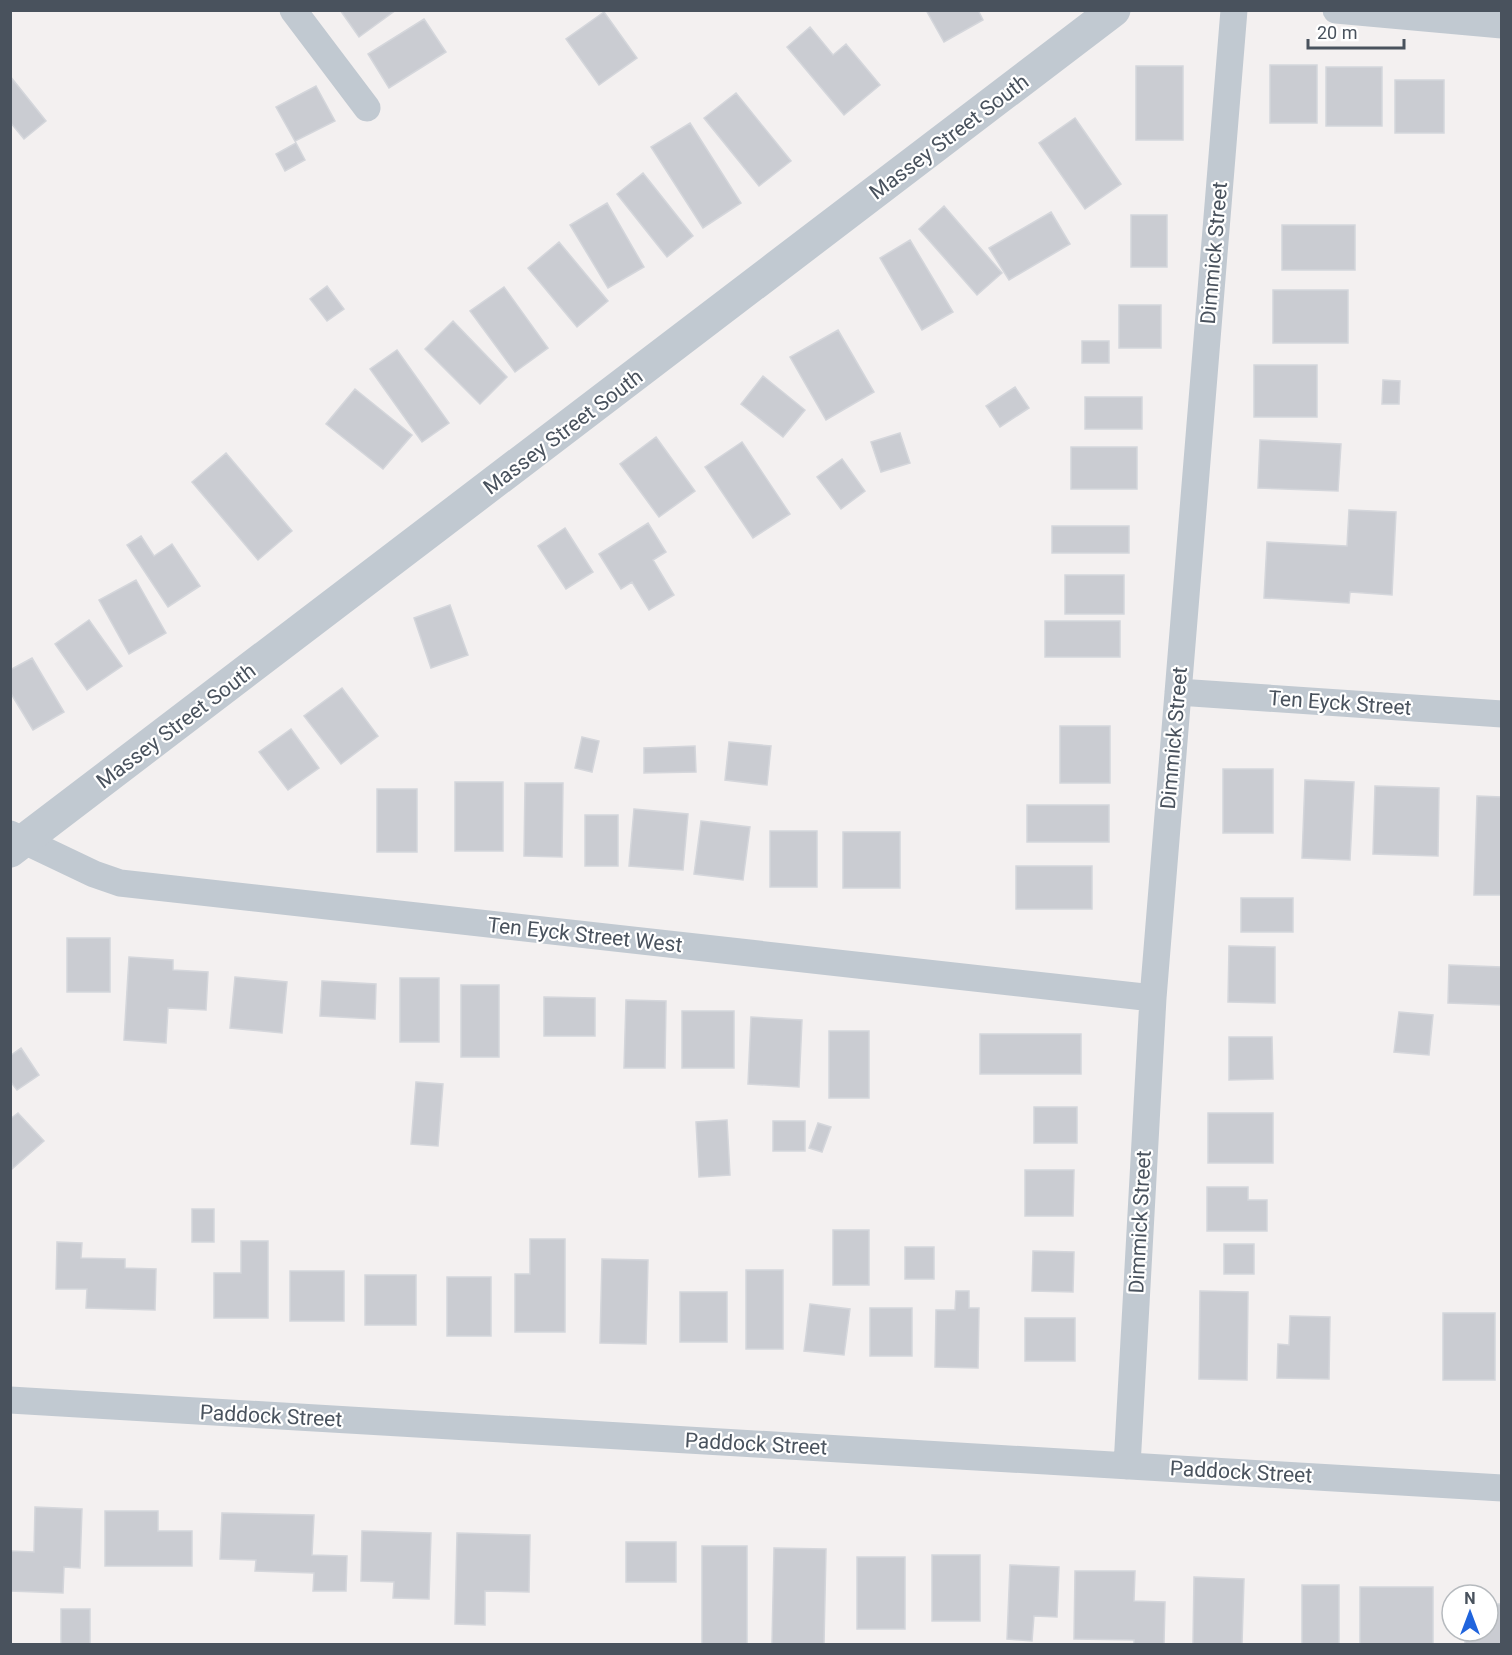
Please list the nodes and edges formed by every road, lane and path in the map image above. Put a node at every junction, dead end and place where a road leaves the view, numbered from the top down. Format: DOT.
graph roads {
  1 [pos="293,10"];
  2 [pos="1114,10"];
  3 [pos="1234,10"];
  4 [pos="1336,10"];
  5 [pos="1502,25"];
  6 [pos="367,108"];
  7 [pos="1178,692"];
  8 [pos="1502,714"];
  9 [pos="16,842"];
  10 [pos="1153,998"];
  11 [pos="10,1400"];
  12 [pos="1127,1466"];
  13 [pos="1502,1488"];
  1 -- 6 [label="street"];
  2 -- 9 [label="street, Massey Street South"];
  3 -- 7 [label="street, Dimmick Street"];
  4 -- 5 [label="street"];
  7 -- 8 [label="street, Ten Eyck Street"];
  7 -- 10 [label="street, Dimmick Street"];
  9 -- 10 [label="street, Ten Eyck Street West"];
  10 -- 12 [label="street, Dimmick Street"];
  11 -- 12 [label="street, Paddock Street"];
  12 -- 13 [label="street, Paddock Street"];
}
